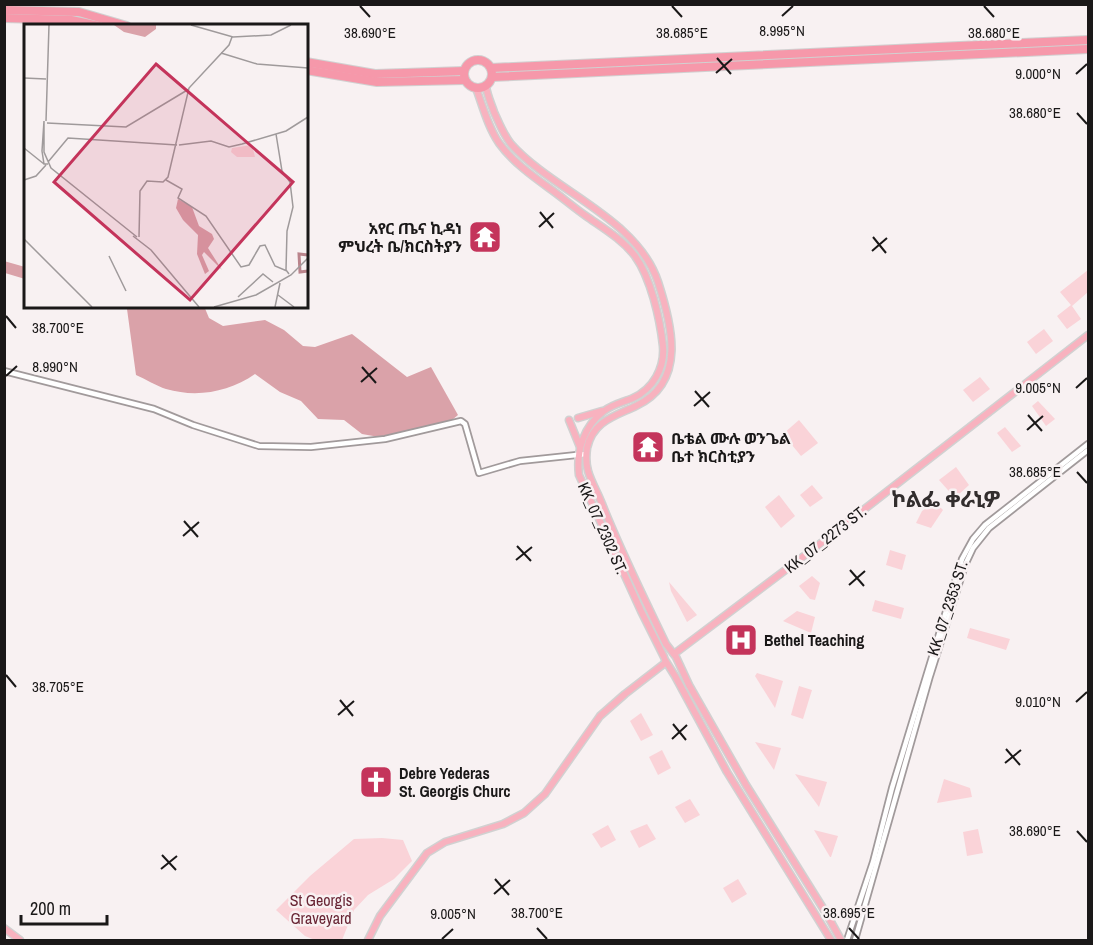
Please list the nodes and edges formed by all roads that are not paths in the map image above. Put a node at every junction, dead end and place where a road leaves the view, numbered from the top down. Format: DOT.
graph roads {
  1 [pos="4,10"];
  2 [pos="4,18"];
  3 [pos="89,24"];
  4 [pos="119,24"];
  5 [pos="1089,40"];
  6 [pos="1089,49"];
  7 [pos="308,62"];
  8 [pos="491,68"];
  9 [pos="308,70"];
  10 [pos="464,71"];
  11 [pos="492,77"];
  12 [pos="465,80"];
  13 [pos="486,86"];
  14 [pos="477,88"];
  15 [pos="1089,336"];
  16 [pos="4,371"];
  17 [pos="605,410"];
  18 [pos="578,418"];
  19 [pos="569,420"];
  20 [pos="1089,444"];
  21 [pos="580,447"];
  22 [pos="1089,450"];
  23 [pos="586,454"];
  24 [pos="578,455"];
  25 [pos="676,656"];
  26 [pos="665,663"];
  27 [pos="4,928"];
  28 [pos="4,934"];
  29 [pos="13,940"];
  30 [pos="20,940"];
  31 [pos="368,940"];
  32 [pos="831,940"];
  33 [pos="841,940"];
  34 [pos="847,940"];
  35 [pos="855,940"];
  1 -- 4 [label="highway"];
  2 -- 3 [label="highway"];
  5 -- 8 [label="highway"];
  6 -- 11 [label="highway"];
  7 -- 10 [label="highway"];
  8 -- 10 [label="highway"];
  8 -- 11 [label="highway"];
  9 -- 12 [label="highway"];
  10 -- 12 [label="highway"];
  11 -- 13 [label="highway"];
  12 -- 14 [label="highway"];
  13 -- 14 [label="highway"];
  13 -- 23 [label="main road"];
  14 -- 17 [label="main road, KK_07_2302 ST."];
  15 -- 25 [label="main road, KK_07_2273 ST."];
  16 -- 24 [label="street"];
  17 -- 18 [label="main road"];
  17 -- 21 [label="main road, KK_07_2302 ST."];
  19 -- 21 [label="main road"];
  20 -- 34 [label="street, KK_07_2353 ST."];
  21 -- 24 [label="main road, KK_07_2302 ST."];
  22 -- 35 [label="street, KK_07_2353 ST."];
  23 -- 24 [label="street"];
  23 -- 25 [label="main road, KK_07_2302 ST."];
  24 -- 26 [label="main road, KK_07_2302 ST."];
  25 -- 26 [label="main road"];
  25 -- 26 [label="main road"];
  25 -- 33 [label="main road, KK_07_2302 ST."];
  26 -- 31 [label="main road"];
  26 -- 31 [label="main road"];
  26 -- 32 [label="main road, KK_07_2302 ST."];
  27 -- 30 [label="main road"];
  28 -- 29 [label="main road"];
}
